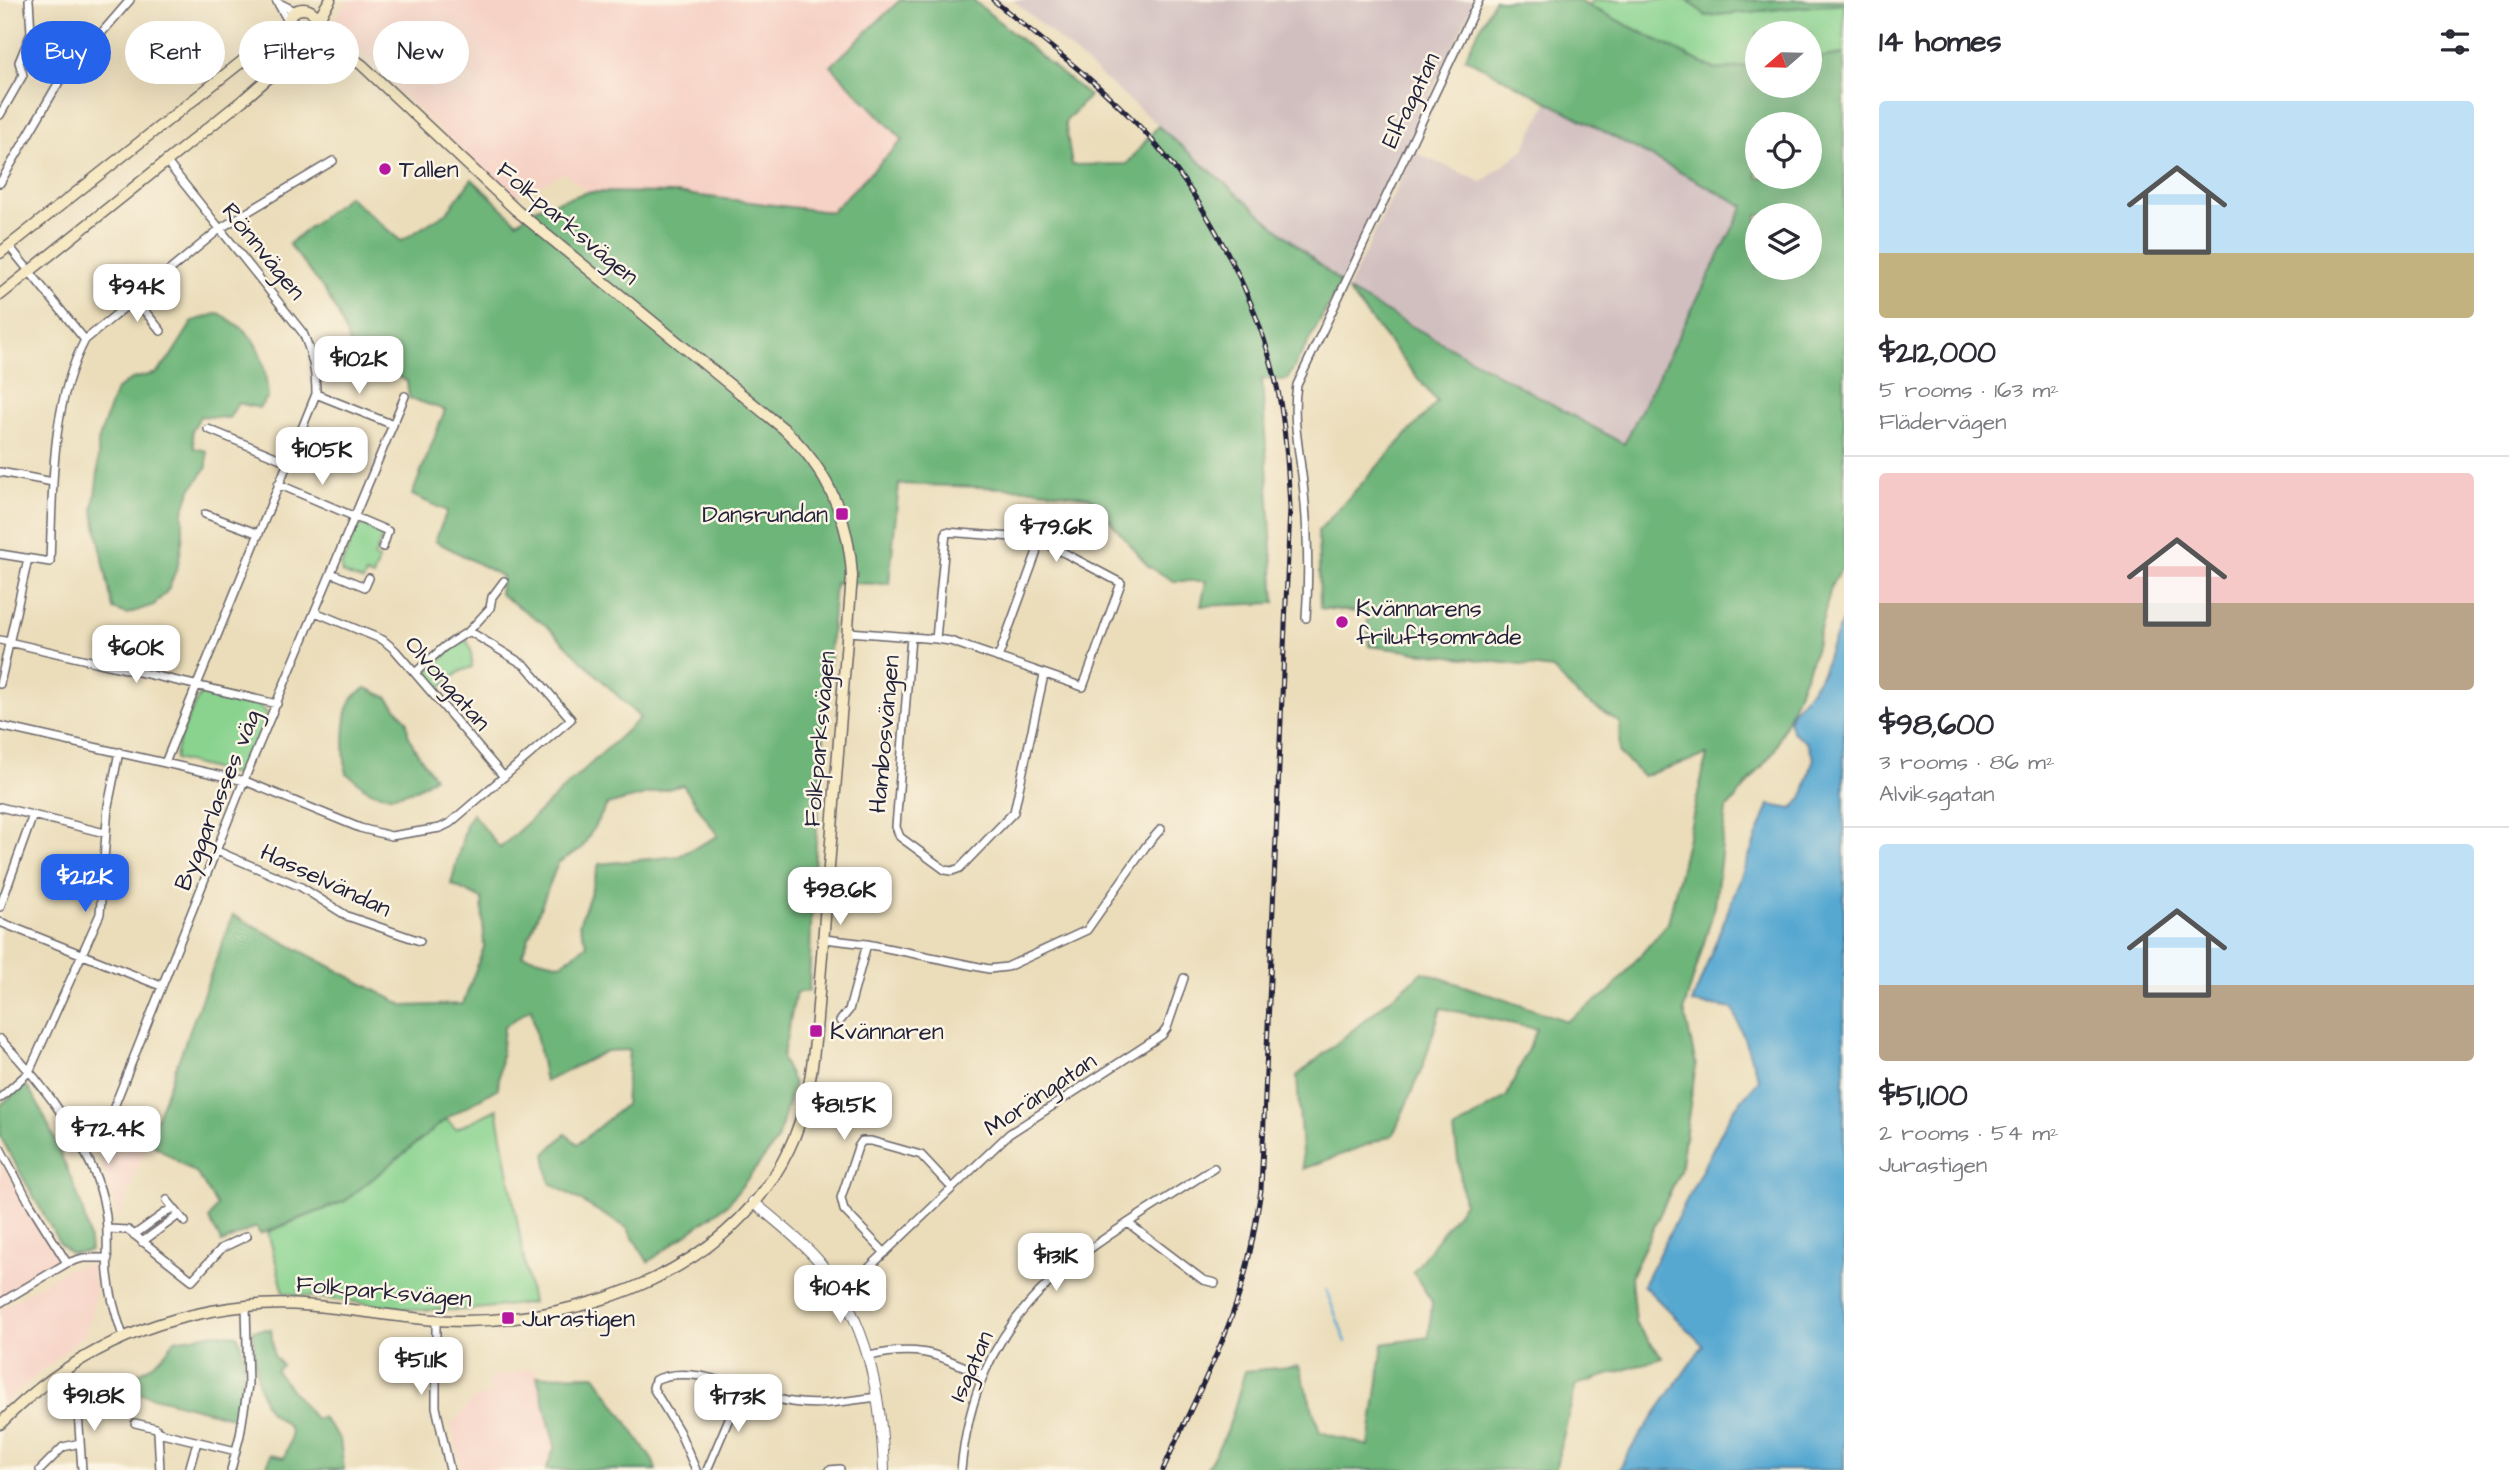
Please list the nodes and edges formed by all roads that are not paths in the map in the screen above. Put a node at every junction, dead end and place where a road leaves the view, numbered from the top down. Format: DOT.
graph roads {
  1 [pos="29,0"];
  2 [pos="131,0"];
  3 [pos="320,0"];
  4 [pos="330,0"];
  5 [pos="1479,0"];
  6 [pos="278,2"];
  7 [pos="309,9"];
  8 [pos="295,11"];
  9 [pos="287,21"];
  10 [pos="289,21"];
  11 [pos="317,21"];
  12 [pos="319,21"];
  13 [pos="239,62"];
  14 [pos="359,63"];
  15 [pos="260,84"];
  16 [pos="0,115"];
  17 [pos="166,161"];
  18 [pos="332,161"];
  19 [pos="0,183"];
  20 [pos="221,228"];
  21 [pos="5,249"];
  22 [pos="31,272"];
  23 [pos="0,295"];
  24 [pos="134,298"];
  25 [pos="161,331"];
  26 [pos="85,340"];
  27 [pos="316,394"];
  28 [pos="405,396"];
  29 [pos="391,424"];
  30 [pos="208,429"];
  31 [pos="288,462"];
  32 [pos="0,472"];
  33 [pos="53,482"];
  34 [pos="278,484"];
  35 [pos="205,514"];
  36 [pos="355,516"];
  37 [pos="259,534"];
  38 [pos="1038,539"];
  39 [pos="383,547"];
  40 [pos="0,554"];
  41 [pos="28,559"];
  42 [pos="331,573"];
  43 [pos="369,578"];
  44 [pos="504,581"];
  45 [pos="315,612"];
  46 [pos="1306,618"];
  47 [pos="469,631"];
  48 [pos="849,632"];
  49 [pos="912,637"];
  50 [pos="936,639"];
  51 [pos="0,640"];
  52 [pos="9,642"];
  53 [pos="998,658"];
  54 [pos="416,672"];
  55 [pos="1044,675"];
  56 [pos="0,684"];
  57 [pos="198,685"];
  58 [pos="277,704"];
  59 [pos="0,726"];
  60 [pos="119,752"];
  61 [pos="166,763"];
  62 [pos="504,777"];
  63 [pos="245,781"];
  64 [pos="0,807"];
  65 [pos="33,815"];
  66 [pos="1161,829"];
  67 [pos="105,834"];
  68 [pos="217,851"];
  69 [pos="0,906"];
  70 [pos="0,922"];
  71 [pos="824,939"];
  72 [pos="421,941"];
  73 [pos="867,944"];
  74 [pos="83,955"];
  75 [pos="1184,978"];
  76 [pos="161,986"];
  77 [pos="840,1021"];
  78 [pos="0,1039"];
  79 [pos="29,1072"];
  80 [pos="0,1098"];
  81 [pos="0,1148"];
  82 [pos="86,1154"];
  83 [pos="1214,1168"];
  84 [pos="952,1188"];
  85 [pos="167,1199"];
  86 [pos="753,1202"];
  87 [pos="173,1207"];
  88 [pos="179,1215"];
  89 [pos="185,1222"];
  90 [pos="1128,1223"];
  91 [pos="108,1229"];
  92 [pos="134,1235"];
  93 [pos="247,1236"];
  94 [pos="142,1242"];
  95 [pos="886,1253"];
  96 [pos="108,1258"];
  97 [pos="67,1264"];
  98 [pos="1215,1283"];
  99 [pos="839,1292"];
  100 [pos="0,1303"];
  101 [pos="246,1306"];
  102 [pos="436,1320"];
  103 [pos="123,1336"];
  104 [pos="869,1356"];
  105 [pos="984,1375"];
  106 [pos="742,1388"];
  107 [pos="77,1397"];
  108 [pos="878,1397"];
  109 [pos="135,1423"];
  110 [pos="0,1424"];
  111 [pos="159,1432"];
  112 [pos="197,1442"];
  113 [pos="80,1443"];
  114 [pos="236,1451"];
  115 [pos="840,1469"];
  116 [pos="40,1470"];
  117 [pos="82,1470"];
  118 [pos="160,1470"];
  119 [pos="189,1470"];
  120 [pos="231,1470"];
  121 [pos="450,1470"];
  122 [pos="696,1470"];
  123 [pos="707,1470"];
  124 [pos="829,1470"];
  125 [pos="884,1470"];
  126 [pos="961,1470"];
  1 -- 16 [label="street"];
  2 -- 19 [label="street"];
  3 -- 7 [label="main road"];
  4 -- 12 [label="main road"];
  5 -- 46 [label="street, Elfagatan"];
  6 -- 8 [label="street"];
  6 -- 9 [label="street"];
  7 -- 8 [label="main road"];
  7 -- 11 [label="main road"];
  8 -- 10 [label="main road"];
  13 -- 21 [label="main road"];
  14 -- 48 [label="main road, Folkparksvägen"];
  15 -- 17 [label="main road"];
  17 -- 20 [label="street, Rönnvägen"];
  17 -- 22 [label="main road"];
  18 -- 20 [label="street"];
  20 -- 24 [label="street"];
  20 -- 27 [label="street, Rönnvägen"];
  21 -- 22 [label="street"];
  22 -- 23 [label="main road"];
  22 -- 26 [label="street"];
  24 -- 25 [label="street"];
  24 -- 26 [label="street"];
  26 -- 33 [label="street"];
  27 -- 29 [label="street"];
  27 -- 31 [label="street, Rönnvägen"];
  28 -- 29 [label="street, Byggarlasses väg"];
  29 -- 36 [label="street, Byggarlasses väg"];
  30 -- 31 [label="street"];
  31 -- 34 [label="street, Rönnvägen"];
  32 -- 33 [label="street"];
  33 -- 41 [label="street"];
  34 -- 36 [label="street"];
  34 -- 37 [label="street, Rönnvägen"];
  35 -- 37 [label="street"];
  36 -- 39 [label="street"];
  36 -- 42 [label="street, Byggarlasses väg"];
  37 -- 57 [label="street, Rönnvägen"];
  38 -- 50 [label="street"];
  38 -- 53 [label="street"];
  38 -- 55 [label="street"];
  40 -- 41 [label="street"];
  41 -- 52 [label="street"];
  42 -- 43 [label="street"];
  42 -- 45 [label="street, Byggarlasses väg"];
  44 -- 47 [label="street"];
  45 -- 54 [label="street, Olvongatan"];
  45 -- 58 [label="street, Byggarlasses väg"];
  47 -- 54 [label="street"];
  47 -- 62 [label="street"];
  48 -- 49 [label="street"];
  48 -- 71 [label="main road, Folkparksvägen"];
  49 -- 50 [label="street"];
  49 -- 55 [label="street, Hambosvängen"];
  50 -- 53 [label="street"];
  51 -- 52 [label="street"];
  52 -- 56 [label="street"];
  52 -- 57 [label="street"];
  53 -- 55 [label="street"];
  54 -- 62 [label="street, Olvongatan"];
  57 -- 58 [label="street"];
  57 -- 61 [label="street, Rönnvägen"];
  58 -- 63 [label="street, Byggarlasses väg"];
  59 -- 60 [label="street"];
  60 -- 61 [label="street"];
  60 -- 67 [label="street"];
  61 -- 63 [label="street"];
  62 -- 63 [label="street"];
  63 -- 68 [label="street, Byggarlasses väg"];
  64 -- 65 [label="street"];
  65 -- 67 [label="street"];
  65 -- 69 [label="street"];
  66 -- 73 [label="street"];
  67 -- 74 [label="street"];
  68 -- 72 [label="street, Hasselvändan"];
  68 -- 76 [label="street, Byggarlasses väg"];
  70 -- 74 [label="street"];
  71 -- 73 [label="street"];
  71 -- 86 [label="main road, Folkparksvägen"];
  73 -- 77 [label="street"];
  74 -- 76 [label="street"];
  74 -- 79 [label="street"];
  75 -- 84 [label="street, Morängatan"];
  76 -- 82 [label="street, Byggarlasses väg"];
  78 -- 79 [label="street"];
  79 -- 80 [label="street"];
  79 -- 82 [label="street"];
  81 -- 97 [label="street"];
  82 -- 91 [label="street"];
  83 -- 90 [label="street, Isgatan"];
  84 -- 95 [label="street, Morängatan"];
  84 -- 95 [label="street"];
  85 -- 87 [label="street"];
  86 -- 99 [label="street"];
  86 -- 102 [label="main road, Folkparksvägen"];
  87 -- 88 [label="street"];
  87 -- 92 [label="street"];
  88 -- 89 [label="street"];
  88 -- 94 [label="street"];
  90 -- 98 [label="street"];
  90 -- 105 [label="street, Isgatan"];
  91 -- 92 [label="street"];
  91 -- 96 [label="street"];
  92 -- 94 [label="street"];
  93 -- 94 [label="street"];
  95 -- 99 [label="street, Morängatan"];
  96 -- 97 [label="street"];
  96 -- 103 [label="street"];
  97 -- 100 [label="street"];
  99 -- 104 [label="street"];
  101 -- 102 [label="main road, Folkparksvägen"];
  101 -- 103 [label="main road, Folkparksvägen"];
  101 -- 114 [label="street"];
  102 -- 121 [label="street"];
  103 -- 110 [label="main road, Folkparksvägen"];
  104 -- 105 [label="street"];
  104 -- 108 [label="street"];
  105 -- 126 [label="street, Isgatan"];
  106 -- 108 [label="street"];
  106 -- 122 [label="street"];
  106 -- 123 [label="street"];
  107 -- 113 [label="street"];
  108 -- 125 [label="street"];
  109 -- 111 [label="street"];
  111 -- 112 [label="street"];
  111 -- 118 [label="street"];
  112 -- 114 [label="street"];
  112 -- 119 [label="street"];
  113 -- 116 [label="street"];
  113 -- 117 [label="street"];
  114 -- 120 [label="street"];
  115 -- 124 [label="street"];
}
